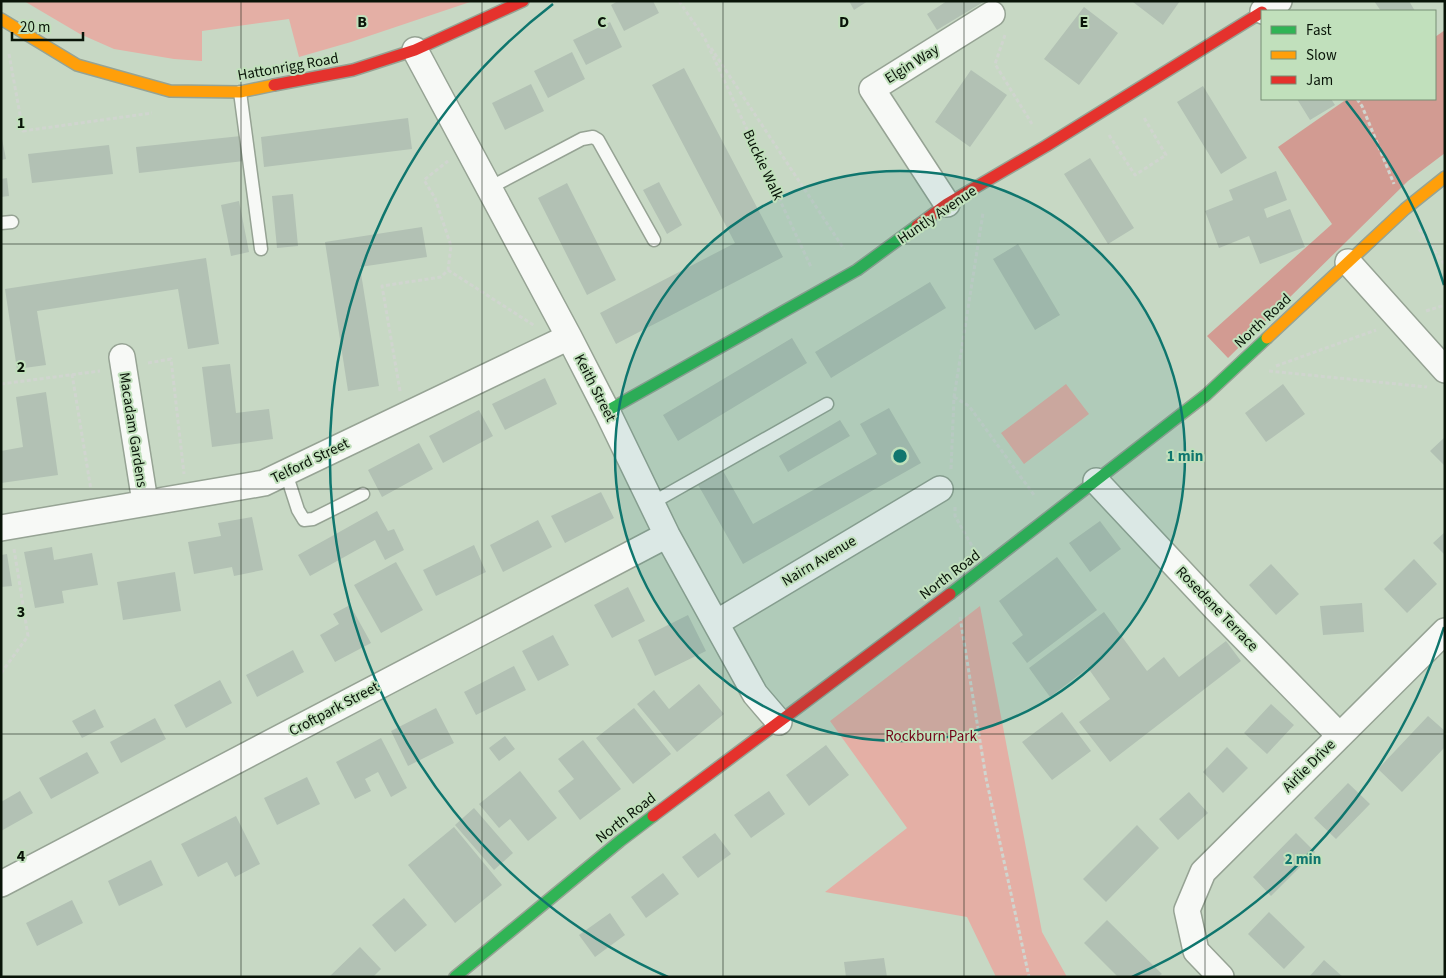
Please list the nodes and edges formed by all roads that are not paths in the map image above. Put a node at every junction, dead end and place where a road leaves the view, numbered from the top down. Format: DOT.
graph roads {
  1 [pos="523,1"];
  2 [pos="1279,1"];
  3 [pos="1264,10"];
  4 [pos="1261,12"];
  5 [pos="2,19"];
  6 [pos="1000,21"];
  7 [pos="414,50"];
  8 [pos="240,92"];
  9 [pos="1445,177"];
  10 [pos="489,188"];
  11 [pos="947,204"];
  12 [pos="654,240"];
  13 [pos="261,249"];
  14 [pos="1348,262"];
  15 [pos="560,341"];
  16 [pos="122,357"];
  17 [pos="1438,379"];
  18 [pos="827,404"];
  19 [pos="607,412"];
  20 [pos="286,472"];
  21 [pos="1096,481"];
  22 [pos="363,494"];
  23 [pos="937,501"];
  24 [pos="145,502"];
  25 [pos="652,503"];
  26 [pos="6,527"];
  27 [pos="667,535"];
  28 [pos="716,623"];
  29 [pos="1445,631"];
  30 [pos="779,722"];
  31 [pos="1339,735"];
  32 [pos="1,884"];
  33 [pos="470,972"];
  34 [pos="1221,977"];
  1 -- 7 [label="street, Hattonrigg Road"];
  2 -- 3 [label="street, Huntly Avenue"];
  4 -- 11 [label="street, Huntly Avenue"];
  5 -- 8 [label="street, Hattonrigg Road"];
  6 -- 11 [label="street, Elgin Way"];
  7 -- 8 [label="street, Hattonrigg Road"];
  7 -- 10 [label="street, Keith Street"];
  8 -- 13 [label="lane"];
  9 -- 14 [label="street, North Road"];
  10 -- 12 [label="lane"];
  10 -- 15 [label="street, Keith Street"];
  11 -- 19 [label="street, Huntly Avenue"];
  14 -- 17 [label="street"];
  14 -- 21 [label="street, North Road"];
  15 -- 19 [label="street, Keith Street"];
  15 -- 20 [label="street, Telford Street"];
  16 -- 24 [label="street, Macadam Gardens"];
  18 -- 25 [label="lane"];
  19 -- 25 [label="street, Keith Street"];
  20 -- 22 [label="lane"];
  20 -- 24 [label="street, Telford Street"];
  21 -- 30 [label="street, North Road"];
  21 -- 31 [label="street, Rosedene Terrace"];
  23 -- 28 [label="street, Nairn Avenue"];
  24 -- 26 [label="street, Telford Street"];
  25 -- 27 [label="street, Keith Street"];
  27 -- 28 [label="street, Keith Street"];
  27 -- 32 [label="street, Croftpark Street"];
  28 -- 30 [label="street, Keith Street"];
  29 -- 31 [label="street, Airlie Drive"];
  30 -- 33 [label="street, North Road"];
  31 -- 34 [label="street, Airlie Drive"];
}
